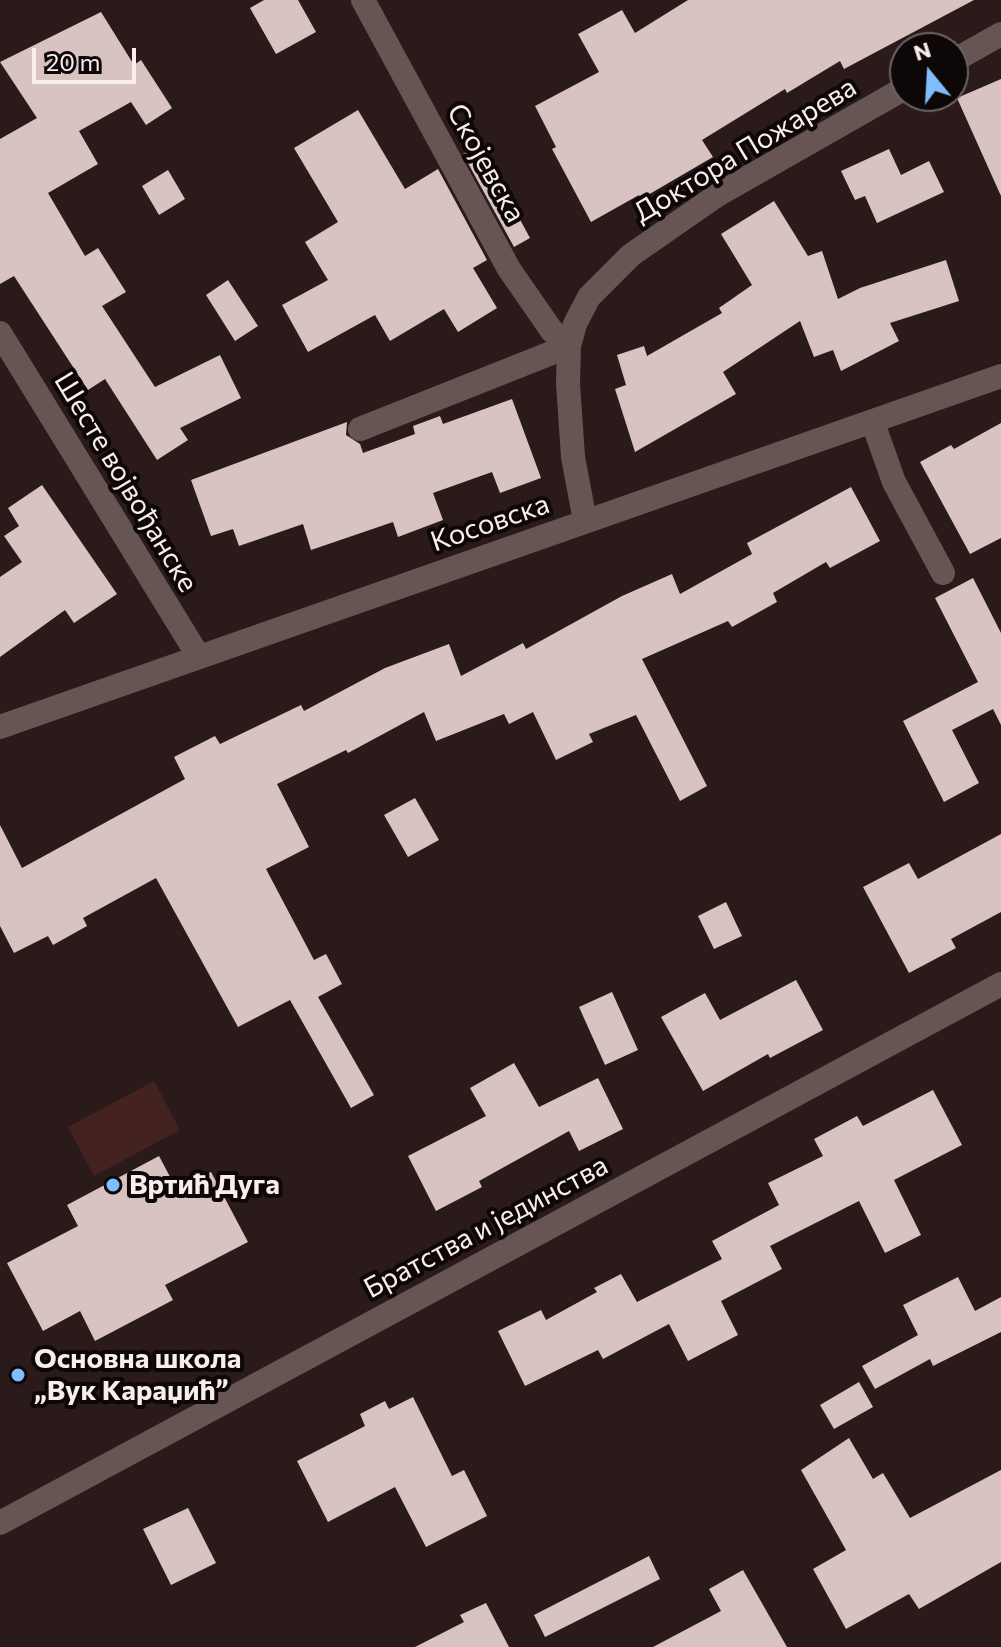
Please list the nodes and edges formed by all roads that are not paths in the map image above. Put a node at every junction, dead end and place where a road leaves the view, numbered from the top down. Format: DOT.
graph roads {
  1 [pos="363,0"];
  2 [pos="1001,34"];
  3 [pos="969,52"];
  4 [pos="889,97"];
  5 [pos="1,337"];
  6 [pos="569,346"];
  7 [pos="1001,376"];
  8 [pos="873,423"];
  9 [pos="360,429"];
  10 [pos="585,521"];
  11 [pos="943,573"];
  12 [pos="199,657"];
  13 [pos="0,727"];
  14 [pos="1001,984"];
  15 [pos="0,1523"];
  1 -- 6 [label="street, Скојевска"];
  2 -- 3 [label="street"];
  4 -- 6 [label="street, Доктора Пожарева"];
  5 -- 12 [label="street, Шесте војвођанске"];
  6 -- 9 [label="street"];
  6 -- 10 [label="street, Доктора Пожарева"];
  7 -- 8 [label="street, Косовска"];
  8 -- 10 [label="street, Косовска"];
  8 -- 11 [label="street"];
  10 -- 12 [label="street, Косовска"];
  12 -- 13 [label="street, Косовска"];
  14 -- 15 [label="street, Братства и јединства"];
}
